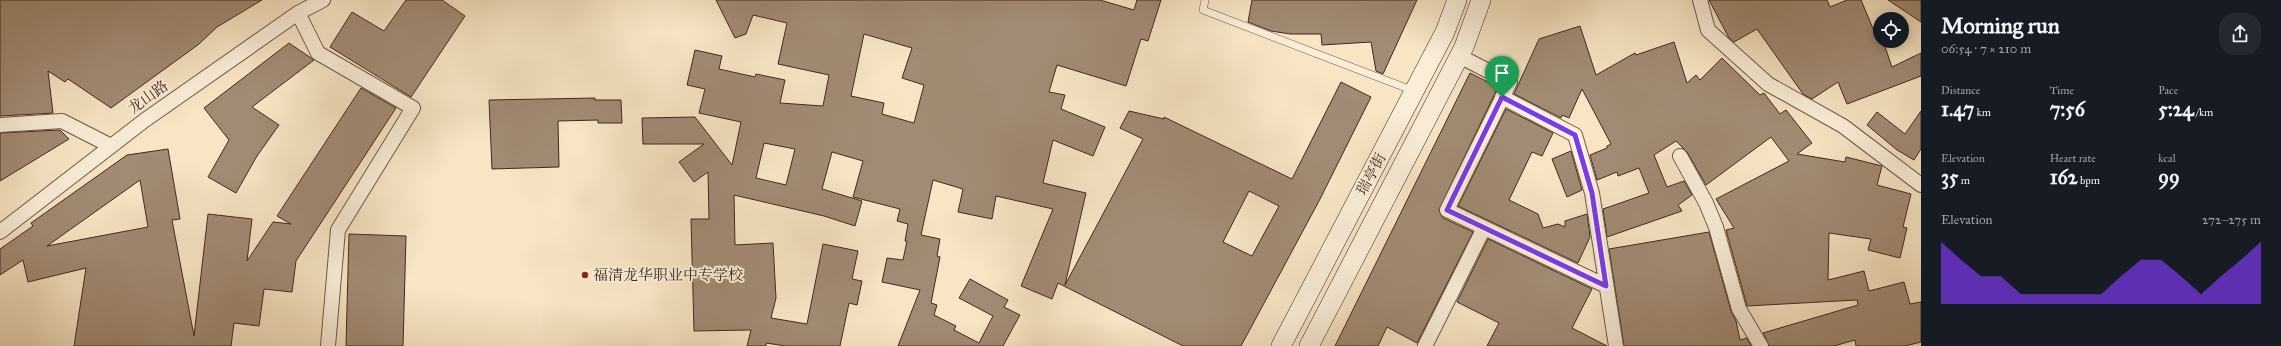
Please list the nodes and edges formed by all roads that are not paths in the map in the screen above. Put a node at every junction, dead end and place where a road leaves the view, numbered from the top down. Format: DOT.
graph roads {
  1 [pos="323,0"];
  2 [pos="1205,0"];
  3 [pos="1457,0"];
  4 [pos="1481,0"];
  5 [pos="1700,0"];
  6 [pos="298,13"];
  7 [pos="1459,56"];
  8 [pos="1414,92"];
  9 [pos="1502,97"];
  10 [pos="0,125"];
  11 [pos="110,146"];
  12 [pos="1680,156"];
  13 [pos="1921,185"];
  14 [pos="1484,228"];
  15 [pos="0,232"];
  16 [pos="1606,286"];
  17 [pos="328,346"];
  18 [pos="1281,346"];
  19 [pos="1309,346"];
  20 [pos="1425,346"];
  21 [pos="1616,346"];
  22 [pos="1761,346"];
  1 -- 6 [label="street, 龙山路"];
  2 -- 8 [label="lane"];
  3 -- 8 [label="main road, 瑞亭街"];
  4 -- 7 [label="main road, 瑞亭街"];
  5 -- 13 [label="street"];
  6 -- 11 [label="street, 龙山路"];
  6 -- 17 [label="street"];
  7 -- 9 [label="street"];
  7 -- 19 [label="main road, 瑞亭街"];
  8 -- 18 [label="main road, 瑞亭街"];
  9 -- 14 [label="street"];
  9 -- 16 [label="street"];
  10 -- 11 [label="street"];
  11 -- 15 [label="street, 龙山路"];
  12 -- 22 [label="street"];
  14 -- 16 [label="street"];
  14 -- 20 [label="street"];
  16 -- 21 [label="street"];
}
